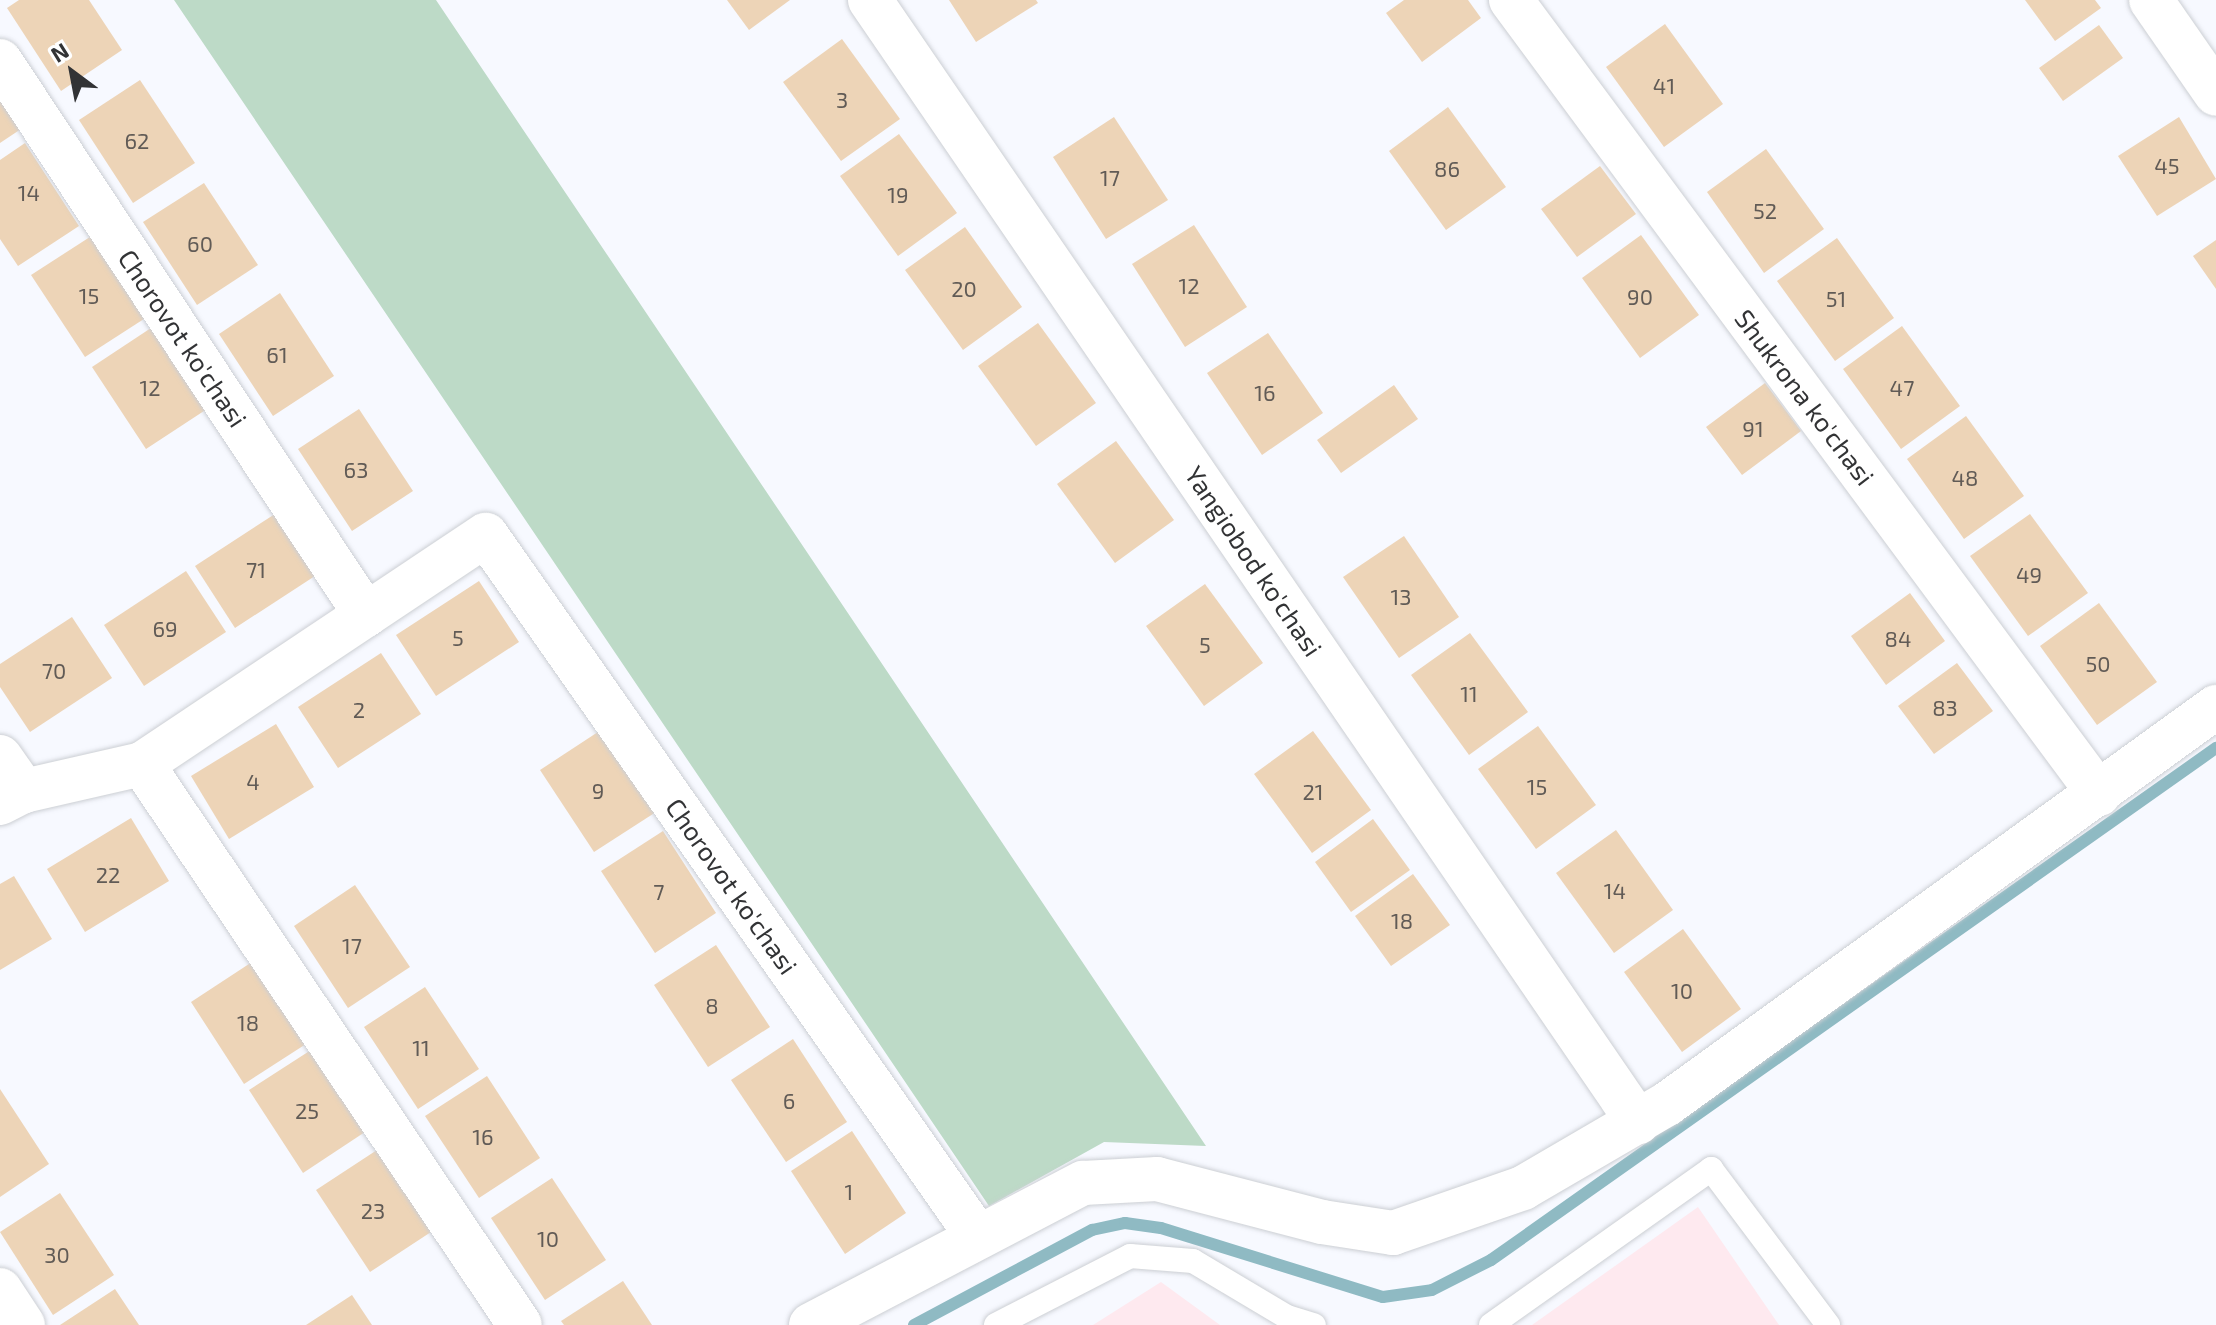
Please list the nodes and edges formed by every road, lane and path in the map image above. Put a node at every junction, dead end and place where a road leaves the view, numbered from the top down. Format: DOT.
graph roads {
  1 [pos="870,0"];
  2 [pos="1511,0"];
  3 [pos="2151,0"];
  4 [pos="0,61"];
  5 [pos="2216,94"];
  6 [pos="366,615"];
  7 [pos="2216,707"];
  8 [pos="142,764"];
  9 [pos="8,784"];
  10 [pos="2099,794"];
  11 [pos="1638,1122"];
  12 [pos="978,1237"];
  13 [pos="0,1290"];
  14 [pos="23,1325"];
  15 [pos="520,1325"];
  16 [pos="811,1325"];
  17 [pos="996,1325"];
  18 [pos="1314,1325"];
  19 [pos="1491,1325"];
  20 [pos="1828,1325"];
  1 -- 11 [label="street, Yangiobod ko'chasi"];
  2 -- 10 [label="street, Shukrona ko'chasi"];
  3 -- 5 [label="street"];
  4 -- 6 [label="street, Chorovot ko'chasi"];
  6 -- 8 [label="street"];
  6 -- 12 [label="street, Chorovot ko'chasi"];
  7 -- 10 [label="street"];
  8 -- 9 [label="street"];
  8 -- 15 [label="street"];
  10 -- 11 [label="street"];
  11 -- 12 [label="street"];
  12 -- 16 [label="street"];
  13 -- 14 [label="street"];
  17 -- 18 [label="lane"];
  19 -- 20 [label="lane"];
}
